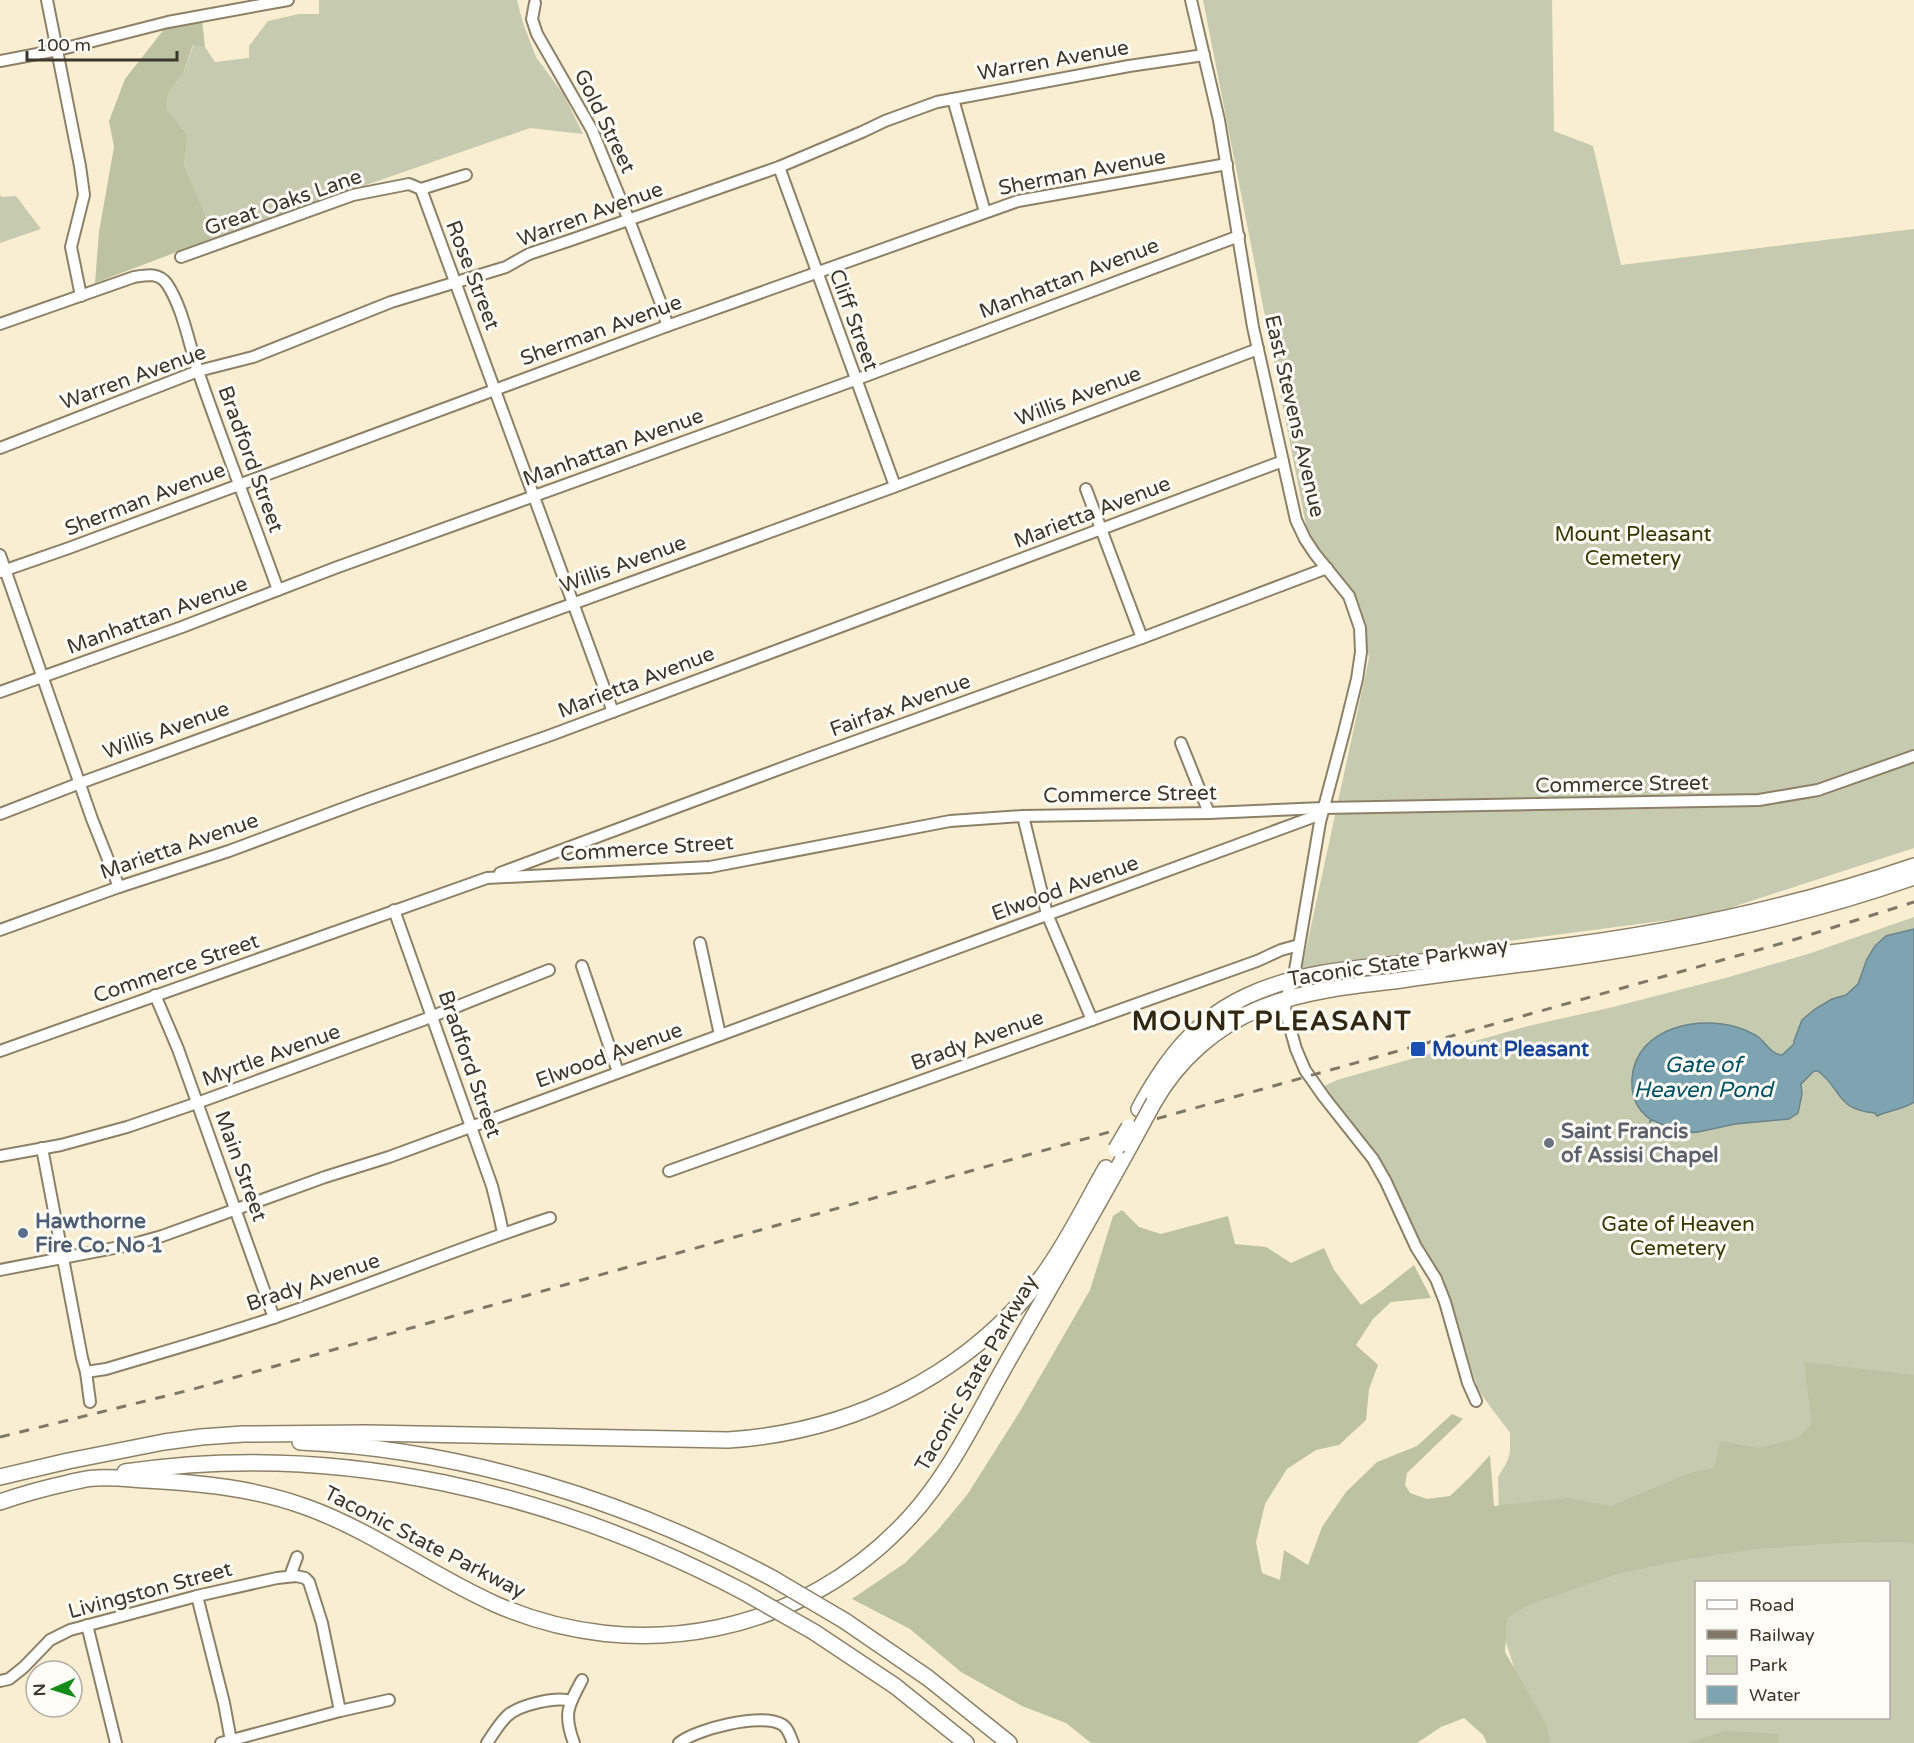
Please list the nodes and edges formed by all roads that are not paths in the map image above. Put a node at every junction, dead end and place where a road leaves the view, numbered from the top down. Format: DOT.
graph roads {
  1 [pos="47,0"];
  2 [pos="288,0"];
  3 [pos="1191,0"];
  4 [pos="535,3"];
  5 [pos="58,50"];
  6 [pos="1204,56"];
  7 [pos="0,61"];
  8 [pos="953,99"];
  9 [pos="1227,164"];
  10 [pos="779,167"];
  11 [pos="466,175"];
  12 [pos="421,189"];
  13 [pos="984,212"];
  14 [pos="629,220"];
  15 [pos="1239,236"];
  16 [pos="181,257"];
  17 [pos="816,272"];
  18 [pos="454,283"];
  19 [pos="81,296"];
  20 [pos="0,324"];
  21 [pos="667,326"];
  22 [pos="1258,350"];
  23 [pos="198,371"];
  24 [pos="855,380"];
  25 [pos="495,390"];
  26 [pos="0,448"];
  27 [pos="1283,461"];
  28 [pos="240,484"];
  29 [pos="895,486"];
  30 [pos="1086,489"];
  31 [pos="534,497"];
  32 [pos="1100,530"];
  33 [pos="0,555"];
  34 [pos="1327,568"];
  35 [pos="3,571"];
  36 [pos="278,590"];
  37 [pos="573,602"];
  38 [pos="1142,638"];
  39 [pos="42,678"];
  40 [pos="0,692"];
  41 [pos="613,712"];
  42 [pos="1181,744"];
  43 [pos="1914,756"];
  44 [pos="80,783"];
  45 [pos="1323,808"];
  46 [pos="1209,813"];
  47 [pos="0,814"];
  48 [pos="1023,816"];
  49 [pos="1223,849"];
  50 [pos="1914,866"];
  51 [pos="1914,877"];
  52 [pos="486,878"];
  53 [pos="119,887"];
  54 [pos="394,910"];
  55 [pos="1047,914"];
  56 [pos="0,930"];
  57 [pos="700,943"];
  58 [pos="1299,945"];
  59 [pos="582,966"];
  60 [pos="549,970"];
  61 [pos="1292,980"];
  62 [pos="155,995"];
  63 [pos="1286,999"];
  64 [pos="433,1016"];
  65 [pos="1092,1020"];
  66 [pos="720,1035"];
  67 [pos="0,1050"];
  68 [pos="618,1072"];
  69 [pos="197,1103"];
  70 [pos="471,1126"];
  71 [pos="42,1148"];
  72 [pos="1123,1148"];
  73 [pos="0,1156"];
  74 [pos="669,1171"];
  75 [pos="236,1210"];
  76 [pos="550,1218"];
  77 [pos="502,1233"];
  78 [pos="63,1258"];
  79 [pos="0,1270"];
  80 [pos="274,1318"];
  81 [pos="86,1372"];
  82 [pos="1476,1401"];
  83 [pos="90,1402"];
  84 [pos="108,1453"];
  85 [pos="0,1477"];
  86 [pos="95,1478"];
  87 [pos="0,1502"];
  88 [pos="297,1557"];
  89 [pos="290,1576"];
  90 [pos="197,1596"];
  91 [pos="87,1625"];
  92 [pos="582,1680"];
  93 [pos="0,1681"];
  94 [pos="389,1700"];
  95 [pos="571,1701"];
  96 [pos="340,1711"];
  97 [pos="226,1742"];
  98 [pos="116,1743"];
  99 [pos="487,1743"];
  100 [pos="573,1743"];
  101 [pos="678,1743"];
  102 [pos="793,1743"];
  103 [pos="966,1743"];
  104 [pos="1009,1743"];
  1 -- 5 [label="street"];
  2 -- 5 [label="street"];
  3 -- 6 [label="street, East Stevens Avenue"];
  4 -- 14 [label="street, Gold Street"];
  5 -- 7 [label="street"];
  5 -- 19 [label="street"];
  6 -- 8 [label="street, Warren Avenue"];
  6 -- 9 [label="street, East Stevens Avenue"];
  8 -- 10 [label="street, Warren Avenue"];
  8 -- 13 [label="street"];
  9 -- 13 [label="street, Sherman Avenue"];
  9 -- 15 [label="street, East Stevens Avenue"];
  10 -- 14 [label="street, Warren Avenue"];
  10 -- 17 [label="street, Cliff Street"];
  11 -- 12 [label="street, Great Oaks Lane"];
  12 -- 16 [label="street, Great Oaks Lane"];
  12 -- 18 [label="street, Rose Street"];
  13 -- 17 [label="street, Sherman Avenue"];
  14 -- 18 [label="street, Warren Avenue"];
  14 -- 21 [label="street, Gold Street"];
  15 -- 22 [label="street, East Stevens Avenue"];
  15 -- 24 [label="street, Manhattan Avenue"];
  17 -- 21 [label="street, Sherman Avenue"];
  17 -- 24 [label="street, Cliff Street"];
  18 -- 23 [label="street, Warren Avenue"];
  18 -- 25 [label="street, Rose Street"];
  19 -- 20 [label="street"];
  19 -- 23 [label="street, Bradford Street"];
  21 -- 25 [label="street, Sherman Avenue"];
  22 -- 27 [label="street, East Stevens Avenue"];
  22 -- 29 [label="street, Willis Avenue"];
  23 -- 26 [label="street, Warren Avenue"];
  23 -- 28 [label="street, Bradford Street"];
  24 -- 29 [label="street, Cliff Street"];
  24 -- 31 [label="street, Manhattan Avenue"];
  25 -- 28 [label="street, Sherman Avenue"];
  25 -- 31 [label="street, Rose Street"];
  27 -- 32 [label="street, Marietta Avenue"];
  27 -- 34 [label="street, East Stevens Avenue"];
  28 -- 35 [label="street, Sherman Avenue"];
  28 -- 36 [label="street, Bradford Street"];
  29 -- 37 [label="street, Willis Avenue"];
  30 -- 32 [label="street"];
  31 -- 36 [label="street, Manhattan Avenue"];
  31 -- 37 [label="street, Rose Street"];
  32 -- 38 [label="street"];
  32 -- 41 [label="street, Marietta Avenue"];
  33 -- 35 [label="street"];
  34 -- 38 [label="street, Fairfax Avenue"];
  34 -- 45 [label="street, East Stevens Avenue"];
  35 -- 39 [label="street"];
  36 -- 39 [label="street, Manhattan Avenue"];
  37 -- 41 [label="street, Rose Street"];
  37 -- 44 [label="street, Willis Avenue"];
  38 -- 52 [label="street, Fairfax Avenue"];
  39 -- 40 [label="street, Manhattan Avenue"];
  39 -- 44 [label="street"];
  41 -- 53 [label="street, Marietta Avenue"];
  42 -- 46 [label="street"];
  43 -- 45 [label="street, Commerce Street"];
  44 -- 47 [label="street, Willis Avenue"];
  44 -- 53 [label="street"];
  45 -- 46 [label="street, Commerce Street"];
  45 -- 49 [label="street, Commerce Street"];
  45 -- 58 [label="street, East Stevens Avenue"];
  46 -- 48 [label="street, Commerce Street"];
  48 -- 52 [label="street, Commerce Street"];
  48 -- 55 [label="street"];
  49 -- 55 [label="street, Elwood Avenue"];
  50 -- 61 [label="highway, Taconic State Parkway"];
  51 -- 63 [label="highway, Taconic State Parkway"];
  52 -- 54 [label="street, Commerce Street"];
  53 -- 56 [label="street, Marietta Avenue"];
  54 -- 62 [label="street, Commerce Street"];
  54 -- 64 [label="street, Bradford Street"];
  55 -- 65 [label="street"];
  55 -- 66 [label="street, Elwood Avenue"];
  57 -- 66 [label="street"];
  58 -- 61 [label="street, East Stevens Avenue"];
  58 -- 65 [label="street, Brady Avenue"];
  59 -- 68 [label="street"];
  60 -- 64 [label="street, Myrtle Avenue"];
  61 -- 63 [label="street, East Stevens Avenue"];
  61 -- 72 [label="highway, Taconic State Parkway, bridge"];
  62 -- 67 [label="street, Commerce Street"];
  62 -- 69 [label="street, Main Street"];
  63 -- 72 [label="highway, Taconic State Parkway, bridge"];
  63 -- 82 [label="street"];
  64 -- 69 [label="street, Myrtle Avenue"];
  64 -- 70 [label="street, Bradford Street"];
  65 -- 74 [label="street, Brady Avenue"];
  66 -- 68 [label="street, Elwood Avenue"];
  68 -- 70 [label="street, Elwood Avenue"];
  69 -- 71 [label="street, Myrtle Avenue"];
  69 -- 75 [label="street, Main Street"];
  70 -- 75 [label="street, Elwood Avenue"];
  70 -- 77 [label="street, Bradford Street"];
  71 -- 73 [label="street, Myrtle Avenue"];
  71 -- 78 [label="street"];
  72 -- 84 [label="highway, Taconic State Parkway"];
  72 -- 86 [label="highway, Taconic State Parkway"];
  75 -- 78 [label="street, Elwood Avenue"];
  75 -- 80 [label="street, Main Street"];
  76 -- 77 [label="street, Brady Avenue"];
  77 -- 80 [label="street, Brady Avenue"];
  78 -- 79 [label="street, Elwood Avenue"];
  78 -- 81 [label="street"];
  80 -- 81 [label="street, Brady Avenue"];
  81 -- 83 [label="street"];
  84 -- 85 [label="highway, Taconic State Parkway"];
  84 -- 104 [label="highway, bridge"];
  86 -- 87 [label="highway, Taconic State Parkway"];
  86 -- 103 [label="highway, bridge"];
  88 -- 89 [label="street"];
  89 -- 90 [label="street, Livingston Street"];
  89 -- 96 [label="street"];
  90 -- 91 [label="street, Livingston Street"];
  90 -- 97 [label="street"];
  91 -- 93 [label="street, Livingston Street"];
  91 -- 98 [label="street"];
  92 -- 95 [label="street"];
  94 -- 96 [label="street"];
  95 -- 99 [label="street"];
  95 -- 100 [label="street"];
  96 -- 97 [label="street"];
  101 -- 102 [label="street"];
}
